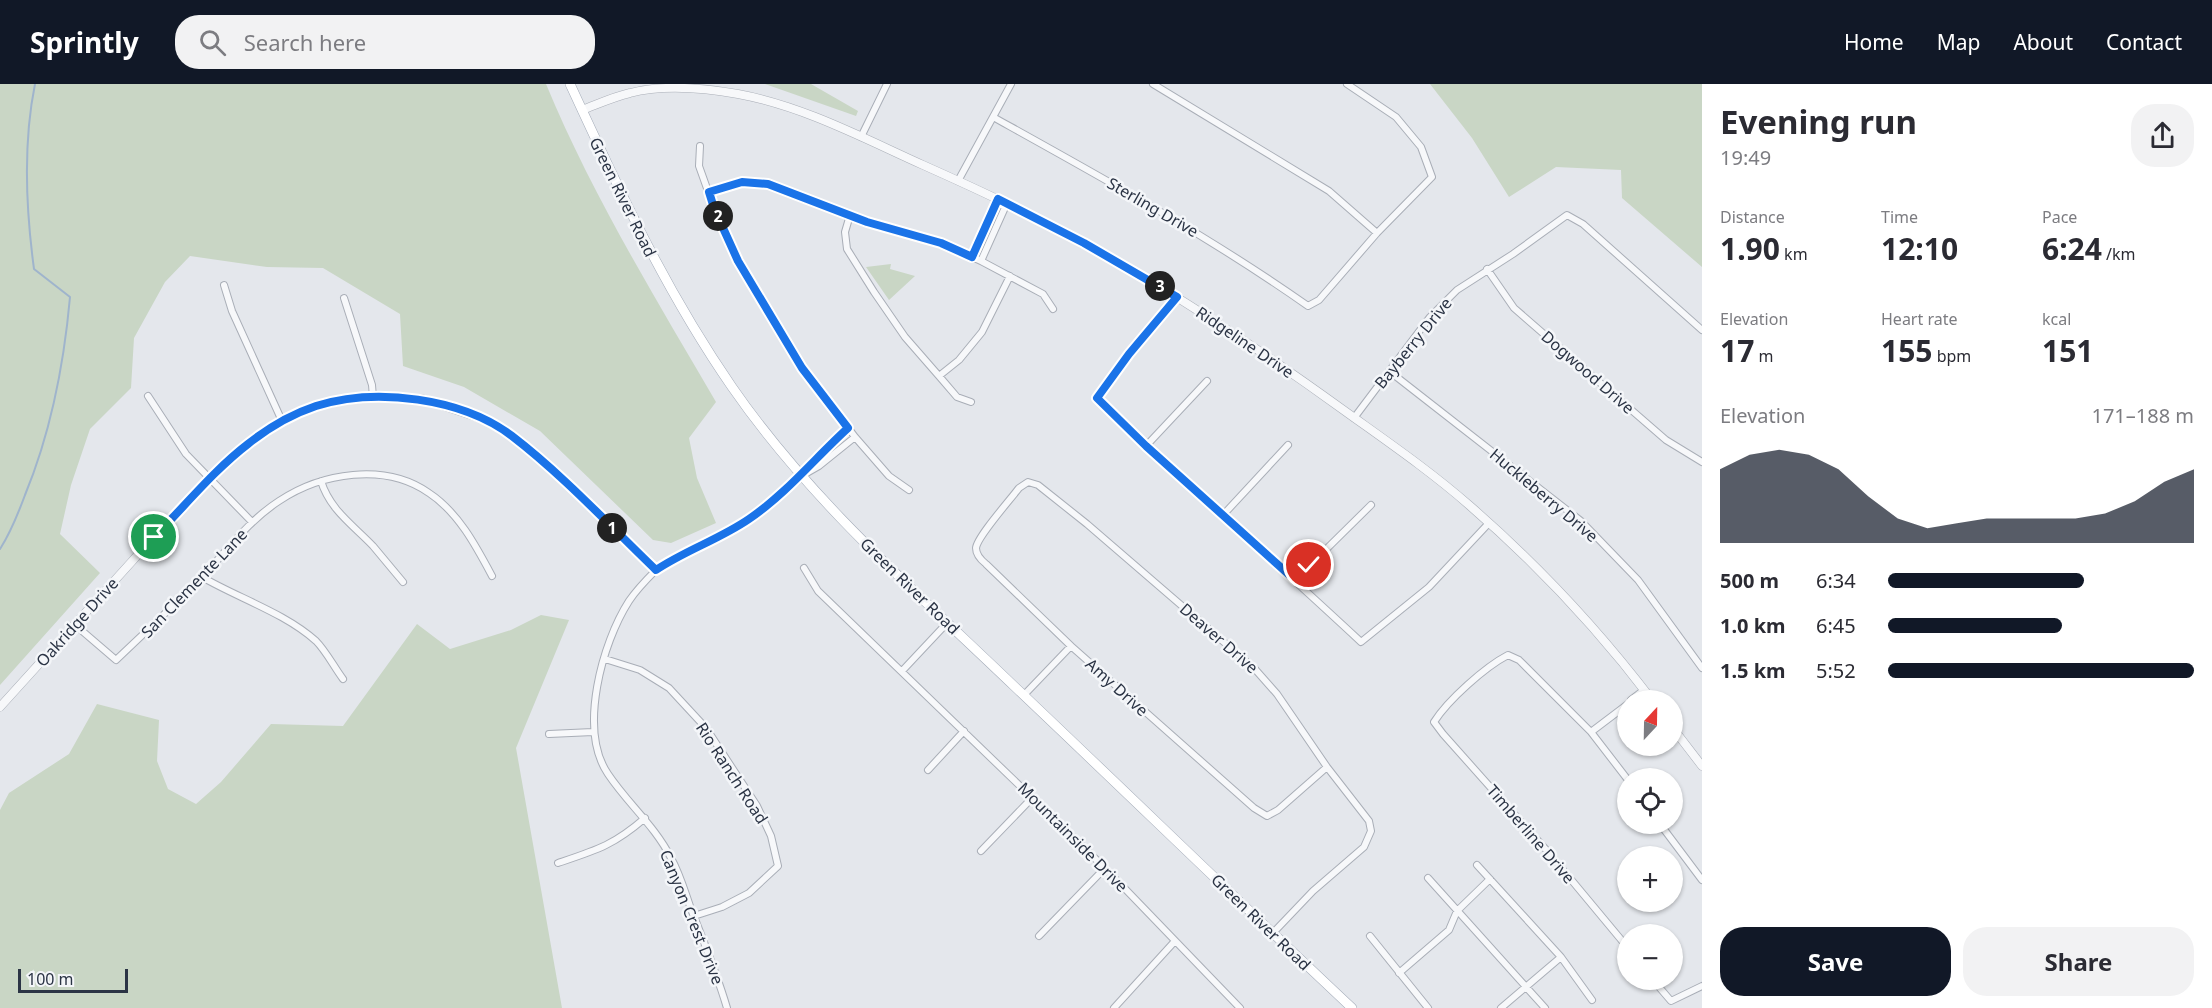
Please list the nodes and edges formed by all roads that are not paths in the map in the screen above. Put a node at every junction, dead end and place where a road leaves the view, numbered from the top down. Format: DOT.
graph roads {
  1 [pos="570,84"];
  2 [pos="887,84"];
  3 [pos="1011,84"];
  4 [pos="1153,84"];
  5 [pos="1347,84"];
  6 [pos="582,110"];
  7 [pos="993,117"];
  8 [pos="861,137"];
  9 [pos="700,146"];
  10 [pos="958,181"];
  11 [pos="709,192"];
  12 [pos="998,199"];
  13 [pos="1007,203"];
  14 [pos="850,215"];
  15 [pos="1377,233"];
  16 [pos="972,257"];
  17 [pos="981,261"];
  18 [pos="1487,269"];
  19 [pos="1010,276"];
  20 [pos="224,285"];
  21 [pos="1177,297"];
  22 [pos="344,298"];
  23 [pos="1053,309"];
  24 [pos="1702,330"];
  25 [pos="1389,370"];
  26 [pos="939,376"];
  27 [pos="1207,381"];
  28 [pos="148,396"];
  29 [pos="373,397"];
  30 [pos="971,402"];
  31 [pos="1354,418"];
  32 [pos="282,421"];
  33 [pos="848,428"];
  34 [pos="855,437"];
  35 [pos="1288,444"];
  36 [pos="1146,446"];
  37 [pos="1702,462"];
  38 [pos="802,476"];
  39 [pos="210,479"];
  40 [pos="321,481"];
  41 [pos="909,490"];
  42 [pos="1371,506"];
  43 [pos="1224,514"];
  44 [pos="252,522"];
  45 [pos="1490,523"];
  46 [pos="976,550"];
  47 [pos="804,568"];
  48 [pos="656,570"];
  49 [pos="492,576"];
  50 [pos="202,577"];
  51 [pos="1295,580"];
  52 [pos="403,582"];
  53 [pos="948,622"];
  54 [pos="74,624"];
  55 [pos="1071,646"];
  56 [pos="605,659"];
  57 [pos="1702,668"];
  58 [pos="902,671"];
  59 [pos="343,679"];
  60 [pos="1644,690"];
  61 [pos="1024,695"];
  62 [pos="0,707"];
  63 [pos="1617,712"];
  64 [pos="964,731"];
  65 [pos="594,732"];
  66 [pos="1591,732"];
  67 [pos="549,734"];
  68 [pos="1683,741"];
  69 [pos="1702,764"];
  70 [pos="1327,767"];
  71 [pos="1619,768"];
  72 [pos="928,770"];
  73 [pos="1033,797"];
  74 [pos="645,818"];
  75 [pos="1668,834"];
  76 [pos="981,851"];
  77 [pos="558,863"];
  78 [pos="1477,865"];
  79 [pos="1105,868"];
  80 [pos="1428,878"];
  81 [pos="1490,879"];
  82 [pos="1702,880"];
  83 [pos="1458,911"];
  84 [pos="694,916"];
  85 [pos="1272,934"];
  86 [pos="1617,935"];
  87 [pos="1039,936"];
  88 [pos="1370,936"];
  89 [pos="1175,941"];
  90 [pos="1561,957"];
  91 [pos="1399,973"];
  92 [pos="1702,986"];
  93 [pos="1527,988"];
  94 [pos="1662,990"];
  95 [pos="1592,1000"];
  96 [pos="727,1008"];
  97 [pos="1114,1008"];
  98 [pos="1240,1008"];
  99 [pos="1352,1008"];
  100 [pos="1428,1008"];
  101 [pos="1502,1008"];
  102 [pos="1545,1008"];
  1 -- 6 [label="main road, Green River Road"];
  2 -- 8 [label="street"];
  3 -- 7 [label="street"];
  4 -- 15 [label="street"];
  5 -- 15 [label="street"];
  6 -- 8 [label="street, Ridgeline Drive"];
  6 -- 38 [label="main road, Green River Road"];
  7 -- 10 [label="street"];
  7 -- 15 [label="street, Sterling Drive"];
  8 -- 10 [label="street, Ridgeline Drive"];
  9 -- 11 [label="street"];
  10 -- 12 [label="street, Ridgeline Drive"];
  11 -- 14 [label="street"];
  11 -- 33 [label="street"];
  12 -- 13 [label="street, Ridgeline Drive"];
  12 -- 16 [label="street"];
  13 -- 17 [label="street"];
  13 -- 21 [label="street, Ridgeline Drive"];
  14 -- 16 [label="street"];
  14 -- 26 [label="street"];
  16 -- 17 [label="street"];
  17 -- 19 [label="street"];
  18 -- 24 [label="street, Bayberry Drive"];
  18 -- 25 [label="street, Bayberry Drive"];
  18 -- 37 [label="street, Dogwood Drive"];
  19 -- 23 [label="street"];
  19 -- 26 [label="street"];
  20 -- 32 [label="street"];
  21 -- 31 [label="street, Ridgeline Drive"];
  21 -- 36 [label="street"];
  22 -- 29 [label="street"];
  25 -- 31 [label="street, Bayberry Drive"];
  25 -- 57 [label="street, Huckleberry Drive"];
  26 -- 30 [label="street"];
  27 -- 36 [label="street"];
  28 -- 39 [label="street"];
  29 -- 32 [label="street, Oakridge Drive"];
  29 -- 48 [label="street, Oakridge Drive"];
  31 -- 45 [label="street, Ridgeline Drive"];
  32 -- 39 [label="street, Oakridge Drive"];
  33 -- 34 [label="street"];
  33 -- 38 [label="street, Canyon Crest Drive"];
  34 -- 38 [label="street, Canyon Crest Drive"];
  34 -- 41 [label="street"];
  35 -- 43 [label="street"];
  36 -- 43 [label="street"];
  38 -- 48 [label="street, Canyon Crest Drive"];
  38 -- 53 [label="main road, Green River Road"];
  39 -- 44 [label="street"];
  39 -- 54 [label="street, Oakridge Drive"];
  40 -- 44 [label="street, San Clemente Lane"];
  40 -- 49 [label="street, San Clemente Lane"];
  40 -- 52 [label="street"];
  42 -- 51 [label="street"];
  43 -- 51 [label="street"];
  44 -- 50 [label="street, San Clemente Lane"];
  45 -- 51 [label="street"];
  45 -- 60 [label="street, Ridgeline Drive"];
  46 -- 55 [label="street, Amy Drive"];
  46 -- 70 [label="street, Deaver Drive"];
  47 -- 58 [label="street, Mountainside Drive"];
  48 -- 56 [label="street, Canyon Crest Drive"];
  50 -- 54 [label="street, San Clemente Lane"];
  50 -- 59 [label="street"];
  53 -- 58 [label="street"];
  53 -- 61 [label="main road, Green River Road"];
  54 -- 62 [label="street, Oakridge Drive"];
  55 -- 61 [label="street"];
  55 -- 70 [label="street, Amy Drive"];
  56 -- 65 [label="street, Canyon Crest Drive"];
  56 -- 84 [label="street, Rio Ranch Road"];
  58 -- 64 [label="street, Mountainside Drive"];
  61 -- 85 [label="main road, Green River Road"];
  63 -- 66 [label="street"];
  64 -- 72 [label="street"];
  64 -- 73 [label="street, Mountainside Drive"];
  65 -- 67 [label="street"];
  65 -- 74 [label="street, Canyon Crest Drive"];
  66 -- 71 [label="street"];
  66 -- 86 [label="street, Timberline Drive"];
  68 -- 69 [label="street"];
  70 -- 85 [label="street, Deaver Drive"];
  73 -- 76 [label="street"];
  73 -- 79 [label="street, Mountainside Drive"];
  74 -- 77 [label="street"];
  74 -- 84 [label="street, Canyon Crest Drive"];
  75 -- 82 [label="street"];
  78 -- 81 [label="street"];
  79 -- 87 [label="street"];
  79 -- 89 [label="street, Mountainside Drive"];
  80 -- 83 [label="street"];
  81 -- 83 [label="street"];
  81 -- 90 [label="street"];
  83 -- 91 [label="street"];
  83 -- 93 [label="street"];
  84 -- 96 [label="street, Canyon Crest Drive"];
  85 -- 99 [label="main road, Green River Road"];
  88 -- 91 [label="street"];
  89 -- 97 [label="street"];
  89 -- 98 [label="street, Mountainside Drive"];
  90 -- 93 [label="street"];
  90 -- 95 [label="street"];
  91 -- 100 [label="street"];
  92 -- 94 [label="street"];
  93 -- 101 [label="street"];
  93 -- 102 [label="street"];
}
